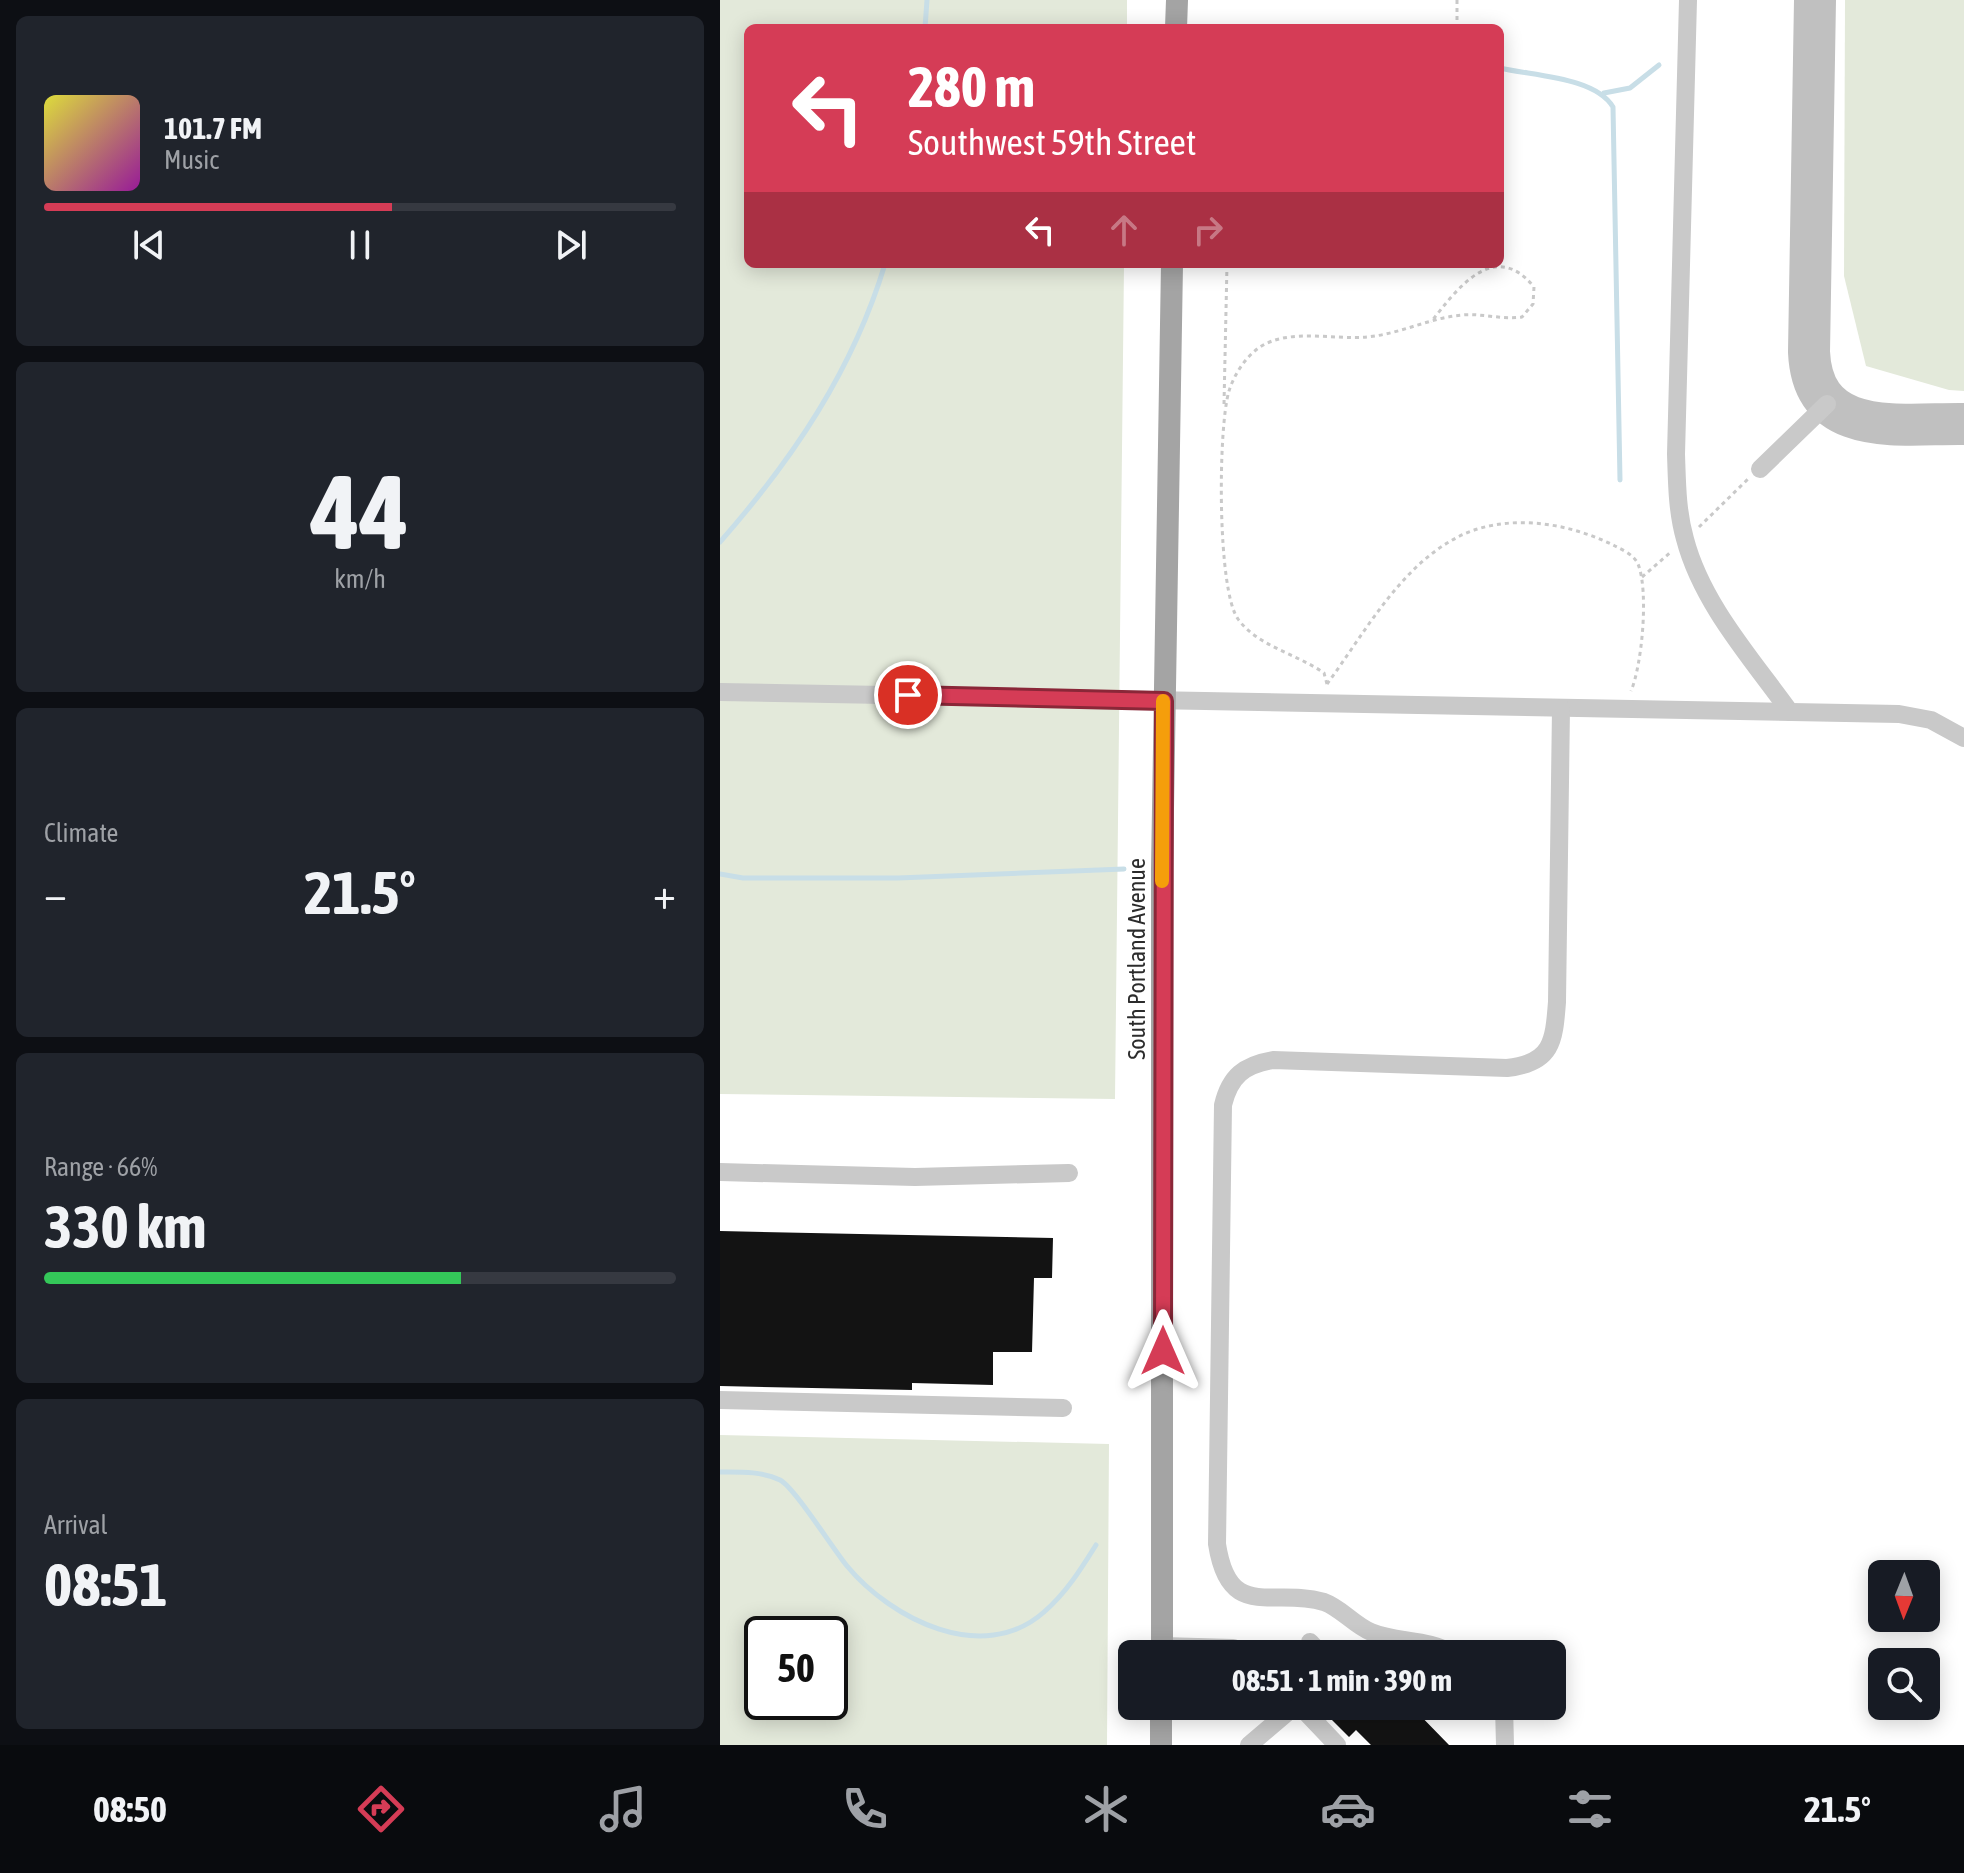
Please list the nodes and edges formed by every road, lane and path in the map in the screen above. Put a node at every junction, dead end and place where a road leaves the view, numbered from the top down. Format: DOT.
graph roads {
  1 [pos="1177,0"];
  2 [pos="1457,0"];
  3 [pos="1688,0"];
  4 [pos="1176,24"];
  5 [pos="1457,24"];
  6 [pos="1172,268"];
  7 [pos="1227,268"];
  8 [pos="1431,322"];
  9 [pos="1827,404"];
  10 [pos="1224,423"];
  11 [pos="1760,469"];
  12 [pos="1685,540"];
  13 [pos="1640,578"];
  14 [pos="1327,684"];
  15 [pos="720,692"];
  16 [pos="1164,701"];
  17 [pos="1326,703"];
  18 [pos="1561,708"];
  19 [pos="1616,709"];
  20 [pos="1790,712"];
  21 [pos="1964,738"];
  22 [pos="720,1172"];
  23 [pos="1069,1173"];
  24 [pos="720,1400"];
  25 [pos="1063,1408"];
  26 [pos="1162,1640"];
  27 [pos="1409,1640"];
  28 [pos="1161,1720"];
  29 [pos="1281,1720"];
  30 [pos="1314,1720"];
  31 [pos="1504,1720"];
  32 [pos="1267,1731"];
  33 [pos="1161,1745"];
  34 [pos="1249,1745"];
  35 [pos="1281,1745"];
  36 [pos="1337,1745"];
  37 [pos="1505,1745"];
  1 -- 4 [label="main road"];
  2 -- 5 [label="path"];
  3 -- 12 [label="street"];
  6 -- 16 [label="main road, South Portland Avenue"];
  7 -- 10 [label="path"];
  8 -- 8 [label="path"];
  8 -- 10 [label="path"];
  9 -- 11 [label="street"];
  10 -- 14 [label="path"];
  11 -- 12 [label="path"];
  12 -- 13 [label="path"];
  12 -- 20 [label="street"];
  13 -- 14 [label="path"];
  13 -- 19 [label="path"];
  14 -- 17 [label="path"];
  15 -- 16 [label="street"];
  16 -- 17 [label="street"];
  16 -- 26 [label="main road, South Portland Avenue"];
  17 -- 18 [label="street"];
  18 -- 19 [label="street"];
  18 -- 27 [label="street"];
  19 -- 20 [label="street"];
  20 -- 21 [label="street"];
  22 -- 23 [label="street"];
  24 -- 25 [label="street"];
  28 -- 33 [label="main road"];
  29 -- 32 [label="street"];
  30 -- 36 [label="street"];
  31 -- 37 [label="street"];
  32 -- 34 [label="street"];
  32 -- 35 [label="street"];
}
